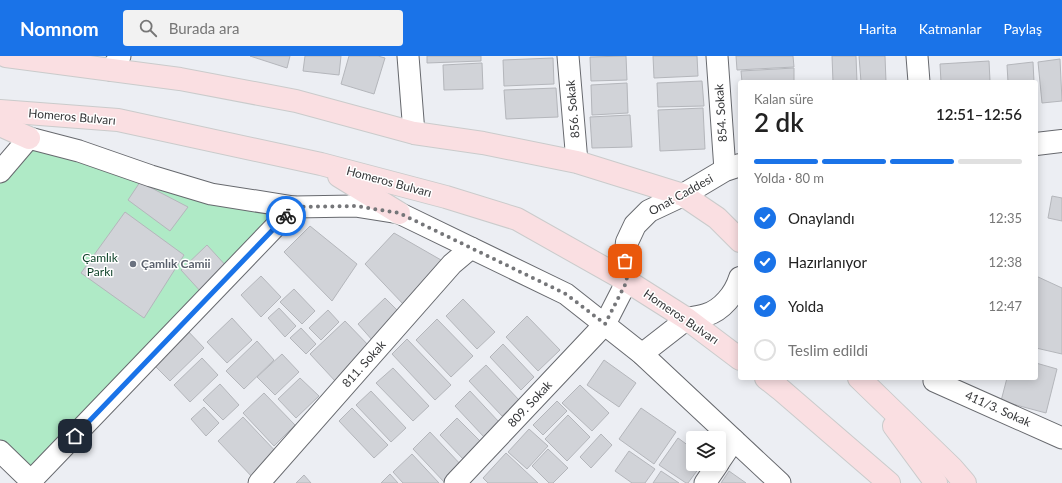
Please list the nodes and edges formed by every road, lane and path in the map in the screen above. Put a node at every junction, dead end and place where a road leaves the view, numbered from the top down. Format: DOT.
graph roads {
  1 [pos="6,56"];
  2 [pos="408,56"];
  3 [pos="568,56"];
  4 [pos="717,56"];
  5 [pos="917,56"];
  6 [pos="116,63"];
  7 [pos="919,80"];
  8 [pos="0,110"];
  9 [pos="0,125"];
  10 [pos="414,133"];
  11 [pos="30,138"];
  12 [pos="1062,141"];
  13 [pos="1038,144"];
  14 [pos="577,162"];
  15 [pos="321,164"];
  16 [pos="732,168"];
  17 [pos="0,172"];
  18 [pos="683,195"];
  19 [pos="294,207"];
  20 [pos="399,213"];
  21 [pos="738,239"];
  22 [pos="471,248"];
  23 [pos="627,281"];
  24 [pos="738,284"];
  25 [pos="687,319"];
  26 [pos="605,324"];
  27 [pos="642,354"];
  28 [pos="738,357"];
  29 [pos="769,380"];
  30 [pos="860,380"];
  31 [pos="861,380"];
  32 [pos="934,380"];
  33 [pos="1062,438"];
  34 [pos="734,440"];
  35 [pos="0,451"];
  36 [pos="726,452"];
  37 [pos="713,471"];
  38 [pos="462,480"];
  39 [pos="31,482"];
  40 [pos="259,483"];
  41 [pos="705,483"];
  42 [pos="780,483"];
  43 [pos="889,483"];
  44 [pos="936,483"];
  45 [pos="964,483"];
  1 -- 6 [label="main road"];
  2 -- 10 [label="street"];
  3 -- 14 [label="street, 856. Sokak"];
  4 -- 16 [label="street, 854. Sokak"];
  5 -- 7 [label="street"];
  6 -- 10 [label="main road"];
  8 -- 15 [label="main road, Homeros Bulvarı"];
  9 -- 11 [label="main road"];
  10 -- 14 [label="main road"];
  11 -- 17 [label="street"];
  11 -- 19 [label="street"];
  12 -- 13 [label="main road"];
  14 -- 18 [label="main road"];
  15 -- 20 [label="main road"];
  15 -- 23 [label="main road, Homeros Bulvarı"];
  16 -- 18 [label="main road, Onat Caddesi"];
  18 -- 21 [label="main road"];
  18 -- 23 [label="main road, Onat Caddesi"];
  19 -- 20 [label="street"];
  19 -- 39 [label="street"];
  20 -- 22 [label="street"];
  22 -- 26 [label="street"];
  22 -- 40 [label="street, 811. Sokak"];
  23 -- 25 [label="main road, Homeros Bulvarı"];
  23 -- 26 [label="street, 809. Sokak"];
  24 -- 25 [label="main road"];
  25 -- 27 [label="street"];
  25 -- 28 [label="main road, Homeros Bulvarı"];
  26 -- 27 [label="street"];
  26 -- 38 [label="street, 809. Sokak"];
  27 -- 34 [label="street"];
  29 -- 43 [label="main road"];
  30 -- 44 [label="main road"];
  31 -- 45 [label="main road"];
  32 -- 33 [label="street, 411/3. Sokak"];
  34 -- 36 [label="street"];
  34 -- 42 [label="street"];
  35 -- 39 [label="street"];
  37 -- 41 [label="street"];
}
